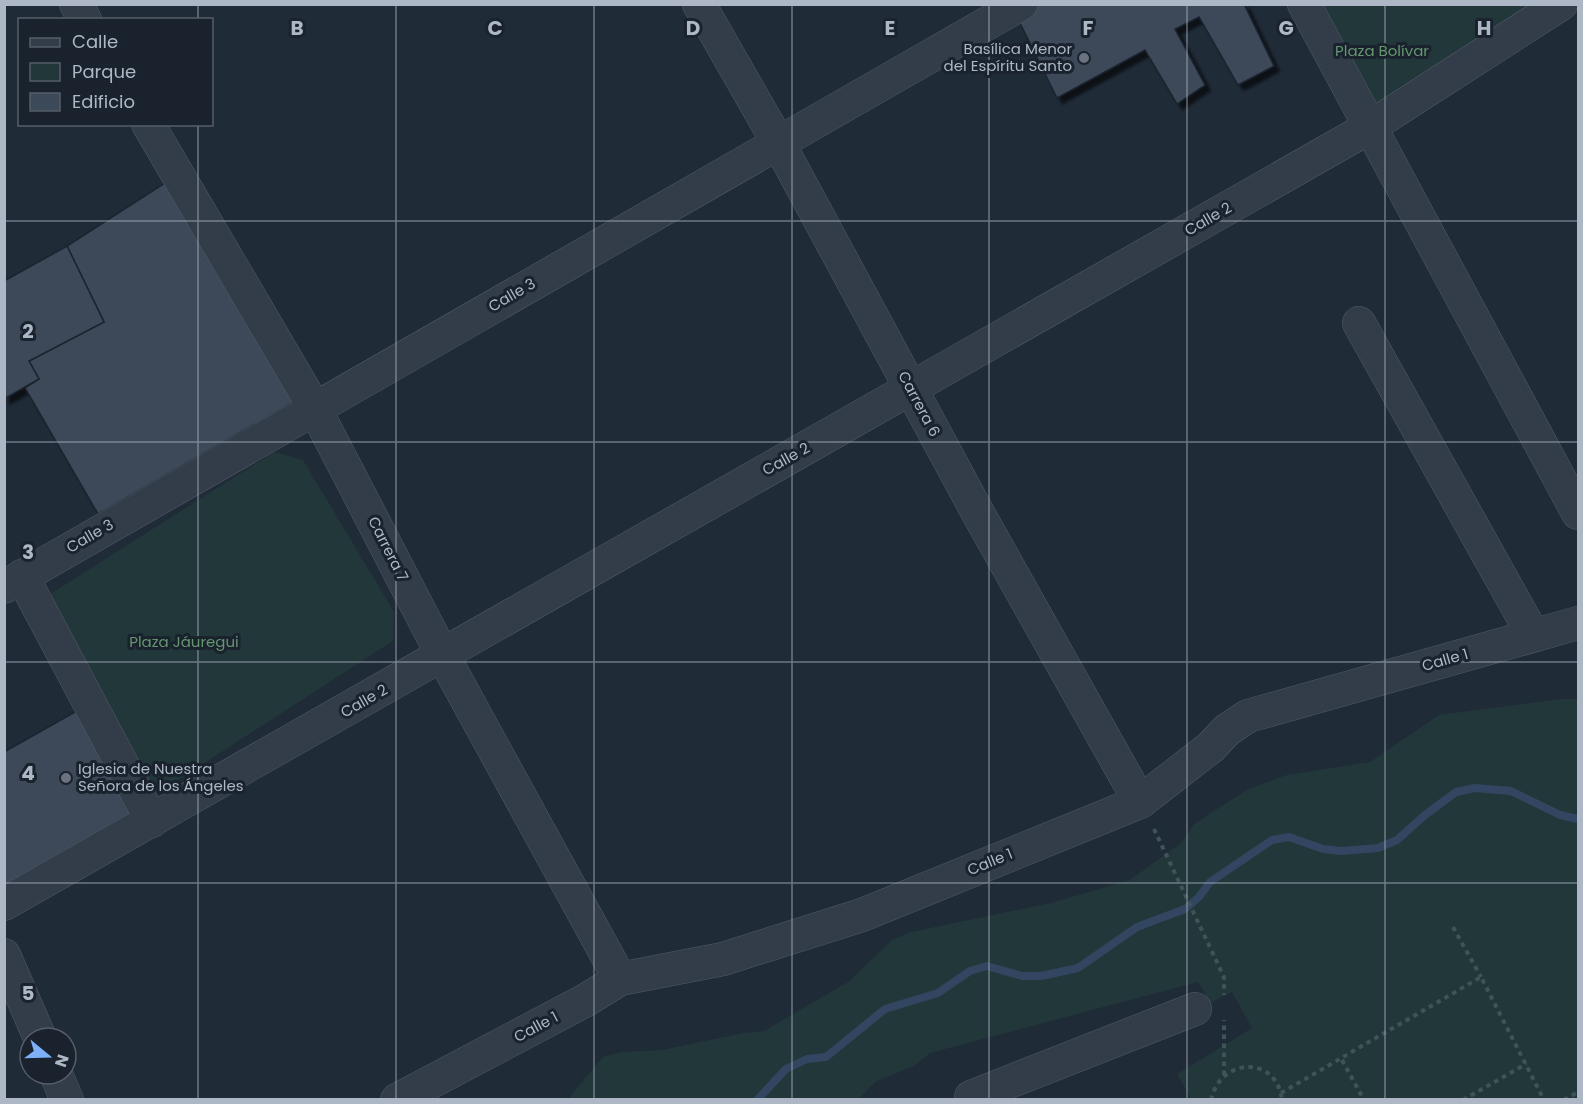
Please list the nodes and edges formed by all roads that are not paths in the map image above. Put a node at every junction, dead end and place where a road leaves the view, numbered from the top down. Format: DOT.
graph roads {
  1 [pos="76,4"];
  2 [pos="699,4"];
  3 [pos="1021,4"];
  4 [pos="1304,4"];
  5 [pos="1561,4"];
  6 [pos="84,18"];
  7 [pos="149,126"];
  8 [pos="1370,127"];
  9 [pos="779,144"];
  10 [pos="1359,323"];
  11 [pos="911,389"];
  12 [pos="314,407"];
  13 [pos="1578,513"];
  14 [pos="13,581"];
  15 [pos="1578,623"];
  16 [pos="1533,635"];
  17 [pos="443,656"];
  18 [pos="1145,812"];
  19 [pos="152,821"];
  20 [pos="4,904"];
  21 [pos="4,955"];
  22 [pos="620,979"];
  23 [pos="1214,1006"];
  24 [pos="35,1026"];
  25 [pos="61,1086"];
  26 [pos="67,1100"];
  27 [pos="398,1100"];
  28 [pos="971,1100"];
  1 -- 6 [label="street"];
  2 -- 9 [label="street, Carrera 6"];
  3 -- 9 [label="street, Calle 3"];
  4 -- 8 [label="street"];
  5 -- 8 [label="street, Calle 2"];
  7 -- 12 [label="street, Carrera 7"];
  8 -- 11 [label="street, Calle 2"];
  8 -- 13 [label="street"];
  9 -- 11 [label="street, Carrera 6"];
  9 -- 12 [label="street, Calle 3"];
  10 -- 16 [label="street"];
  11 -- 17 [label="street, Calle 2"];
  11 -- 18 [label="street, Carrera 6"];
  12 -- 14 [label="street, Calle 3"];
  12 -- 17 [label="street, Carrera 7"];
  14 -- 19 [label="street"];
  15 -- 16 [label="street, Calle 1"];
  16 -- 18 [label="street, Calle 1"];
  17 -- 19 [label="street, Calle 2"];
  17 -- 22 [label="street, Carrera 7"];
  18 -- 22 [label="street, Calle 1"];
  19 -- 20 [label="street, Calle 2"];
  21 -- 24 [label="street"];
  22 -- 27 [label="street, Calle 1"];
  23 -- 28 [label="street"];
  25 -- 26 [label="street"];
}
